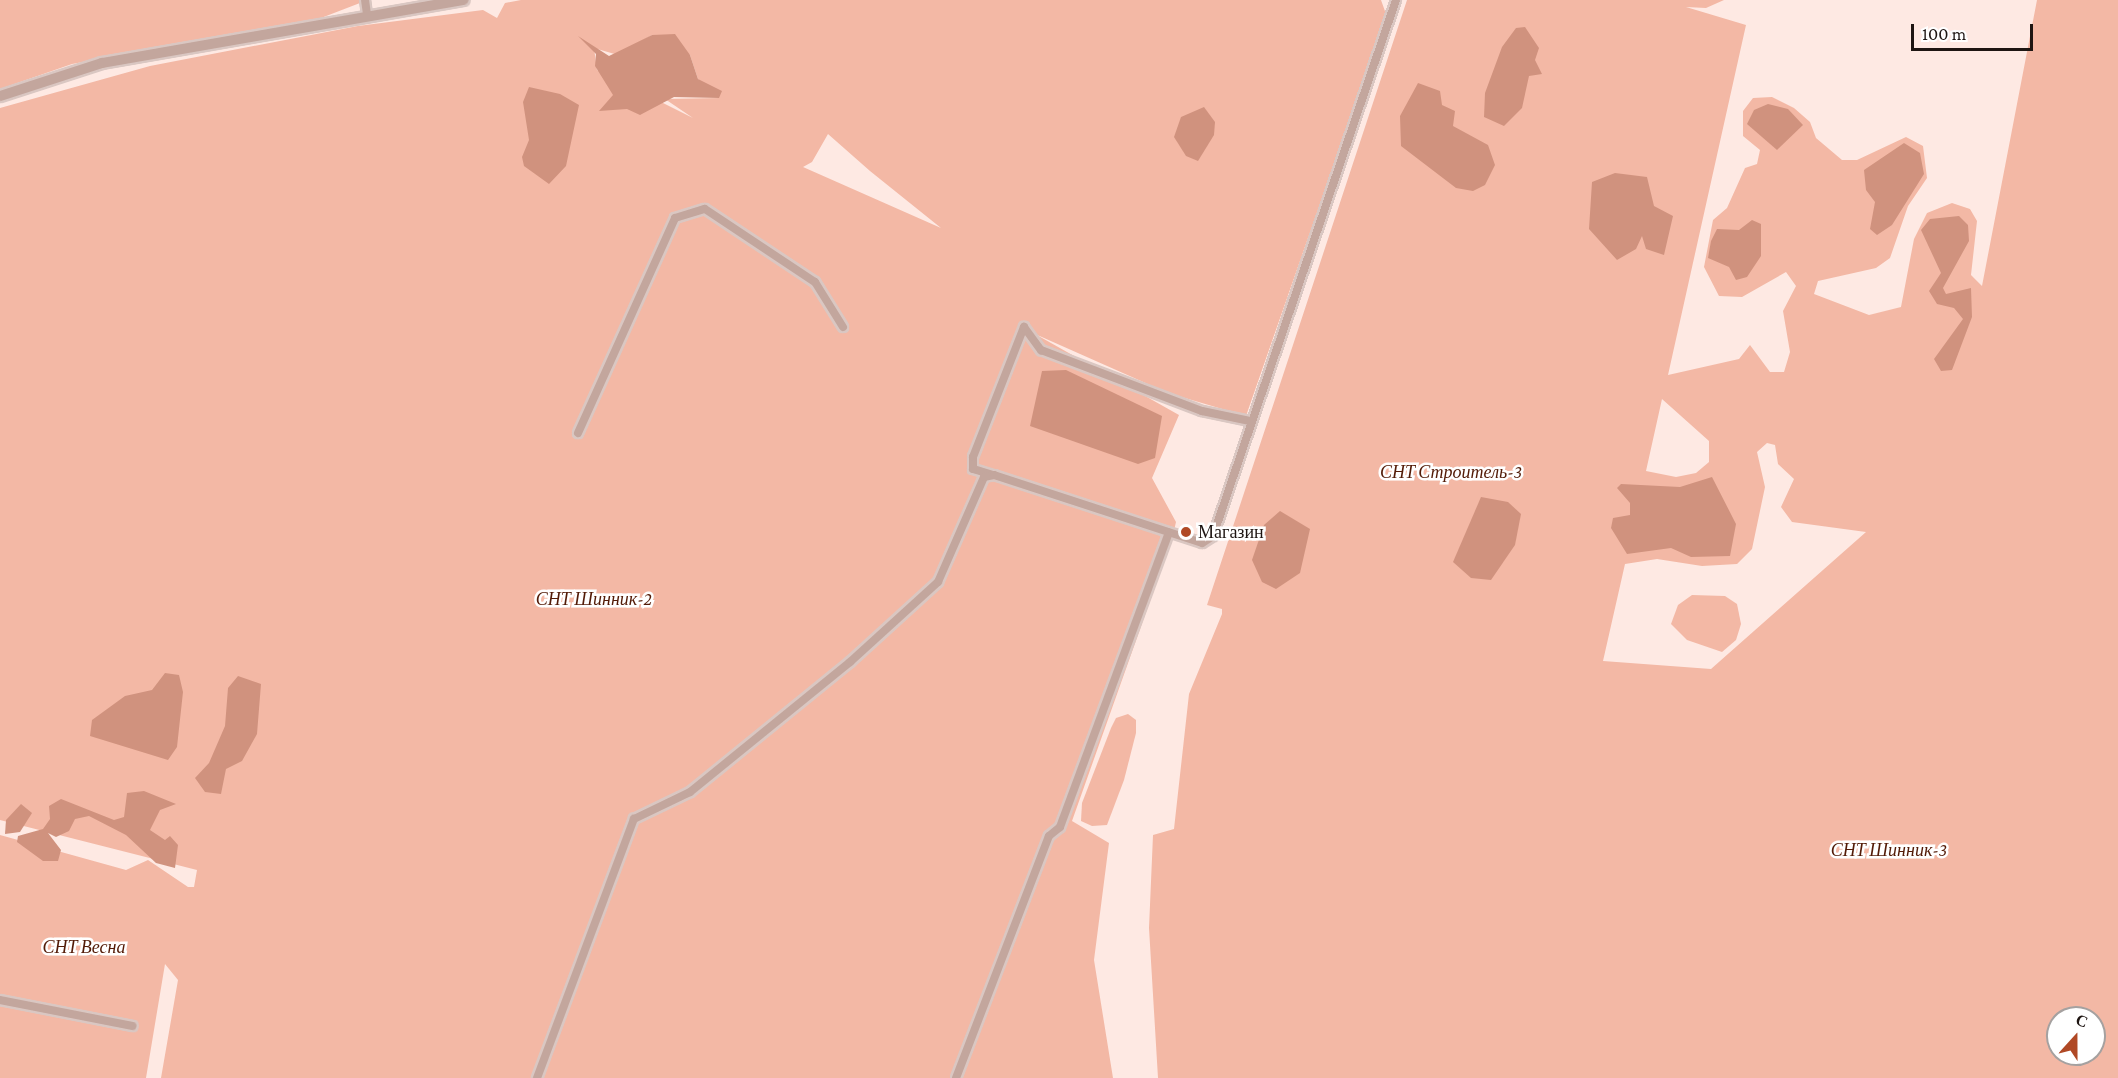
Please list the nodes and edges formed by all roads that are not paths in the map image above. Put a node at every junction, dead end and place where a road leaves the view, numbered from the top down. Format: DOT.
graph roads {
  1 [pos="365,0"];
  2 [pos="464,0"];
  3 [pos="1396,0"];
  4 [pos="367,15"];
  5 [pos="0,96"];
  6 [pos="843,327"];
  7 [pos="1250,421"];
  8 [pos="578,433"];
  9 [pos="994,475"];
  10 [pos="1169,532"];
  11 [pos="0,1000"];
  12 [pos="132,1026"];
  13 [pos="537,1078"];
  14 [pos="956,1078"];
  1 -- 4 [label="street"];
  2 -- 4 [label="street"];
  3 -- 7 [label="street"];
  4 -- 5 [label="street"];
  6 -- 8 [label="street"];
  7 -- 9 [label="street"];
  7 -- 10 [label="street"];
  9 -- 10 [label="street"];
  9 -- 13 [label="street"];
  10 -- 14 [label="street"];
  11 -- 12 [label="street"];
}
